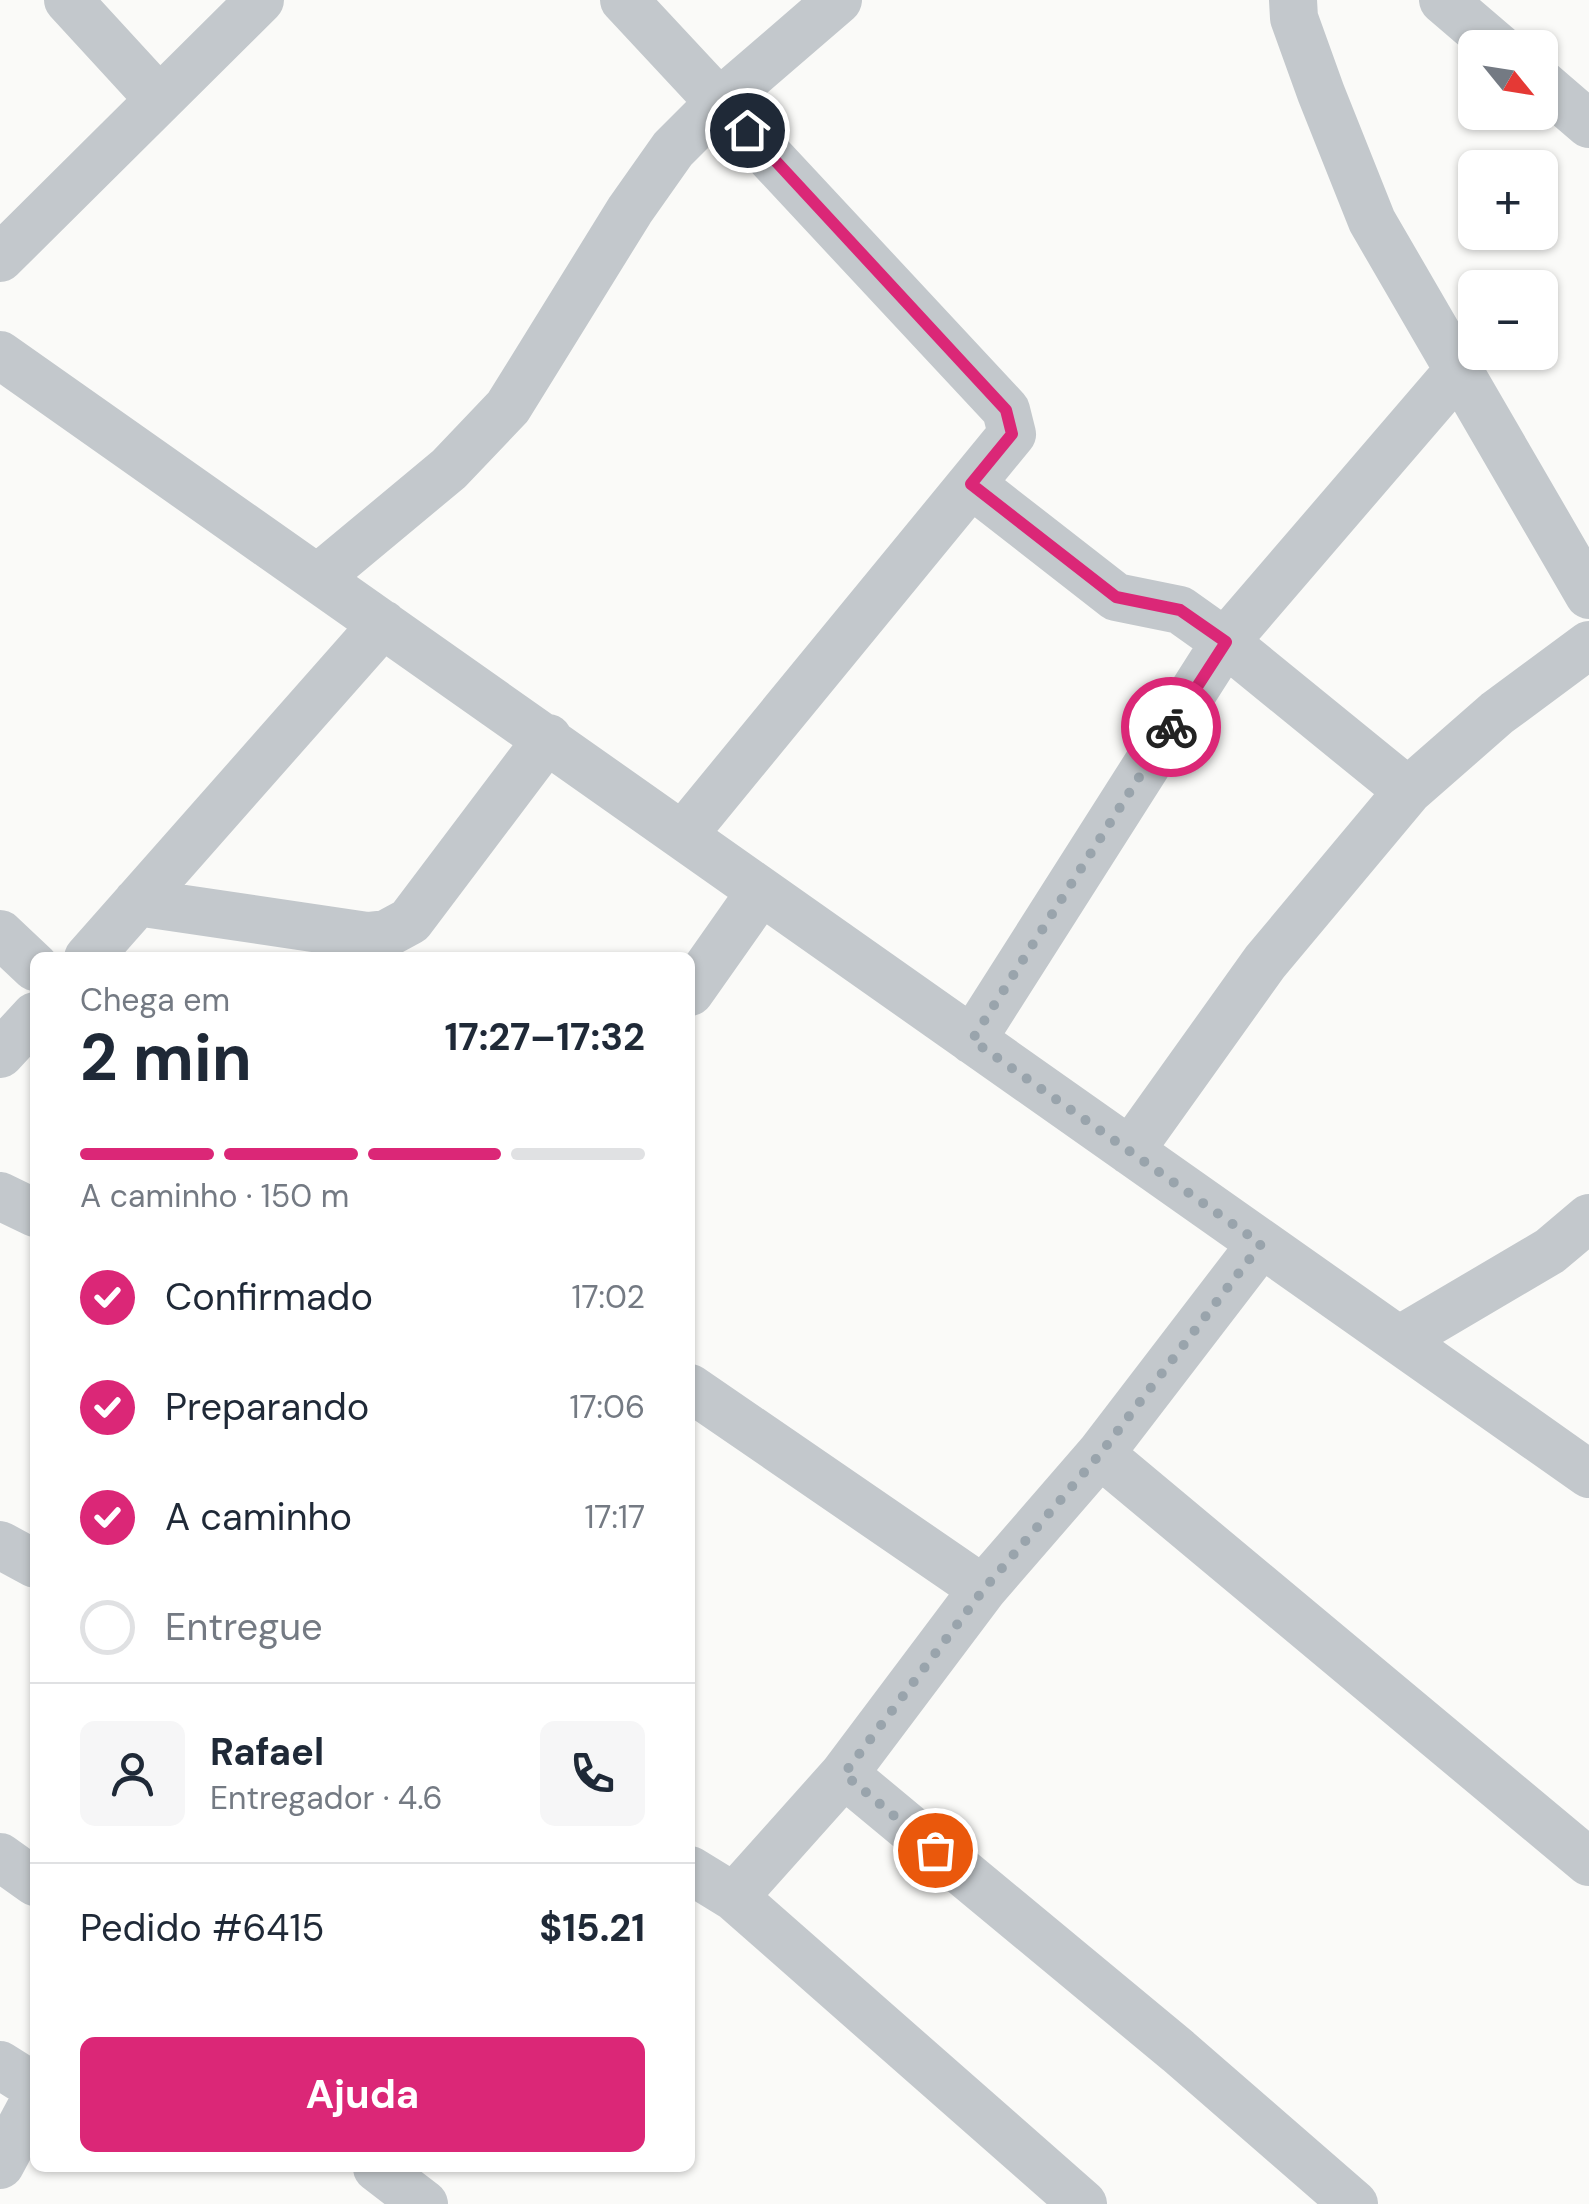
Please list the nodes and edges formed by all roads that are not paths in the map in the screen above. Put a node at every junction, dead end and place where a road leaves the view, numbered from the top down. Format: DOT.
graph roads {
  1 [pos="68,0"];
  2 [pos="260,0"];
  3 [pos="624,0"];
  4 [pos="838,0"];
  5 [pos="1292,0"];
  6 [pos="1443,0"];
  7 [pos="1478,30"];
  8 [pos="1558,97"];
  9 [pos="158,98"];
  10 [pos="721,101"];
  11 [pos="1589,124"];
  12 [pos="0,258"];
  13 [pos="0,356"];
  14 [pos="1458,371"];
  15 [pos="971,484"];
  16 [pos="318,578"];
  17 [pos="1589,596"];
  18 [pos="383,624"];
  19 [pos="1226,642"];
  20 [pos="1589,646"];
  21 [pos="548,738"];
  22 [pos="1408,790"];
  23 [pos="683,835"];
  24 [pos="761,891"];
  25 [pos="137,902"];
  26 [pos="0,934"];
  27 [pos="93,952"];
  28 [pos="30,962"];
  29 [pos="695,985"];
  30 [pos="30,1021"];
  31 [pos="972,1040"];
  32 [pos="0,1054"];
  33 [pos="1130,1151"];
  34 [pos="0,1196"];
  35 [pos="30,1210"];
  36 [pos="1589,1218"];
  37 [pos="1261,1244"];
  38 [pos="1399,1340"];
  39 [pos="695,1391"];
  40 [pos="1100,1454"];
  41 [pos="1589,1474"];
  42 [pos="0,1545"];
  43 [pos="30,1561"];
  44 [pos="984,1589"];
  45 [pos="844,1774"];
  46 [pos="0,1856"];
  47 [pos="1589,1862"];
  48 [pos="695,1873"];
  49 [pos="30,1878"];
  50 [pos="734,1896"];
  51 [pos="0,2065"];
  52 [pos="30,2084"];
  53 [pos="30,2109"];
  54 [pos="30,2158"];
  55 [pos="0,2165"];
  56 [pos="382,2172"];
  57 [pos="0,2173"];
  58 [pos="424,2204"];
  59 [pos="1083,2204"];
  60 [pos="1354,2204"];
  1 -- 9 [label="street"];
  2 -- 9 [label="street"];
  3 -- 10 [label="street"];
  4 -- 10 [label="street"];
  5 -- 14 [label="street"];
  6 -- 7 [label="street"];
  8 -- 11 [label="street"];
  9 -- 12 [label="street"];
  10 -- 15 [label="street"];
  10 -- 16 [label="street"];
  13 -- 16 [label="street"];
  14 -- 17 [label="street"];
  14 -- 19 [label="street"];
  15 -- 19 [label="street"];
  15 -- 23 [label="street"];
  16 -- 18 [label="street"];
  18 -- 21 [label="street"];
  18 -- 25 [label="street"];
  19 -- 22 [label="street"];
  19 -- 31 [label="street"];
  20 -- 22 [label="street"];
  21 -- 23 [label="street"];
  21 -- 25 [label="street"];
  22 -- 33 [label="street"];
  23 -- 24 [label="street"];
  24 -- 29 [label="street"];
  24 -- 31 [label="street"];
  25 -- 27 [label="street"];
  26 -- 28 [label="street"];
  30 -- 32 [label="street"];
  31 -- 33 [label="street"];
  33 -- 37 [label="street"];
  34 -- 35 [label="street"];
  36 -- 38 [label="street"];
  37 -- 38 [label="street"];
  37 -- 40 [label="street"];
  38 -- 41 [label="street"];
  39 -- 44 [label="street"];
  40 -- 44 [label="street"];
  40 -- 47 [label="street"];
  42 -- 43 [label="street"];
  44 -- 45 [label="street"];
  45 -- 50 [label="street"];
  45 -- 60 [label="street"];
  46 -- 49 [label="street"];
  48 -- 50 [label="street"];
  50 -- 59 [label="street"];
  51 -- 52 [label="street"];
  53 -- 55 [label="street"];
  54 -- 57 [label="street"];
  56 -- 58 [label="street"];
}
